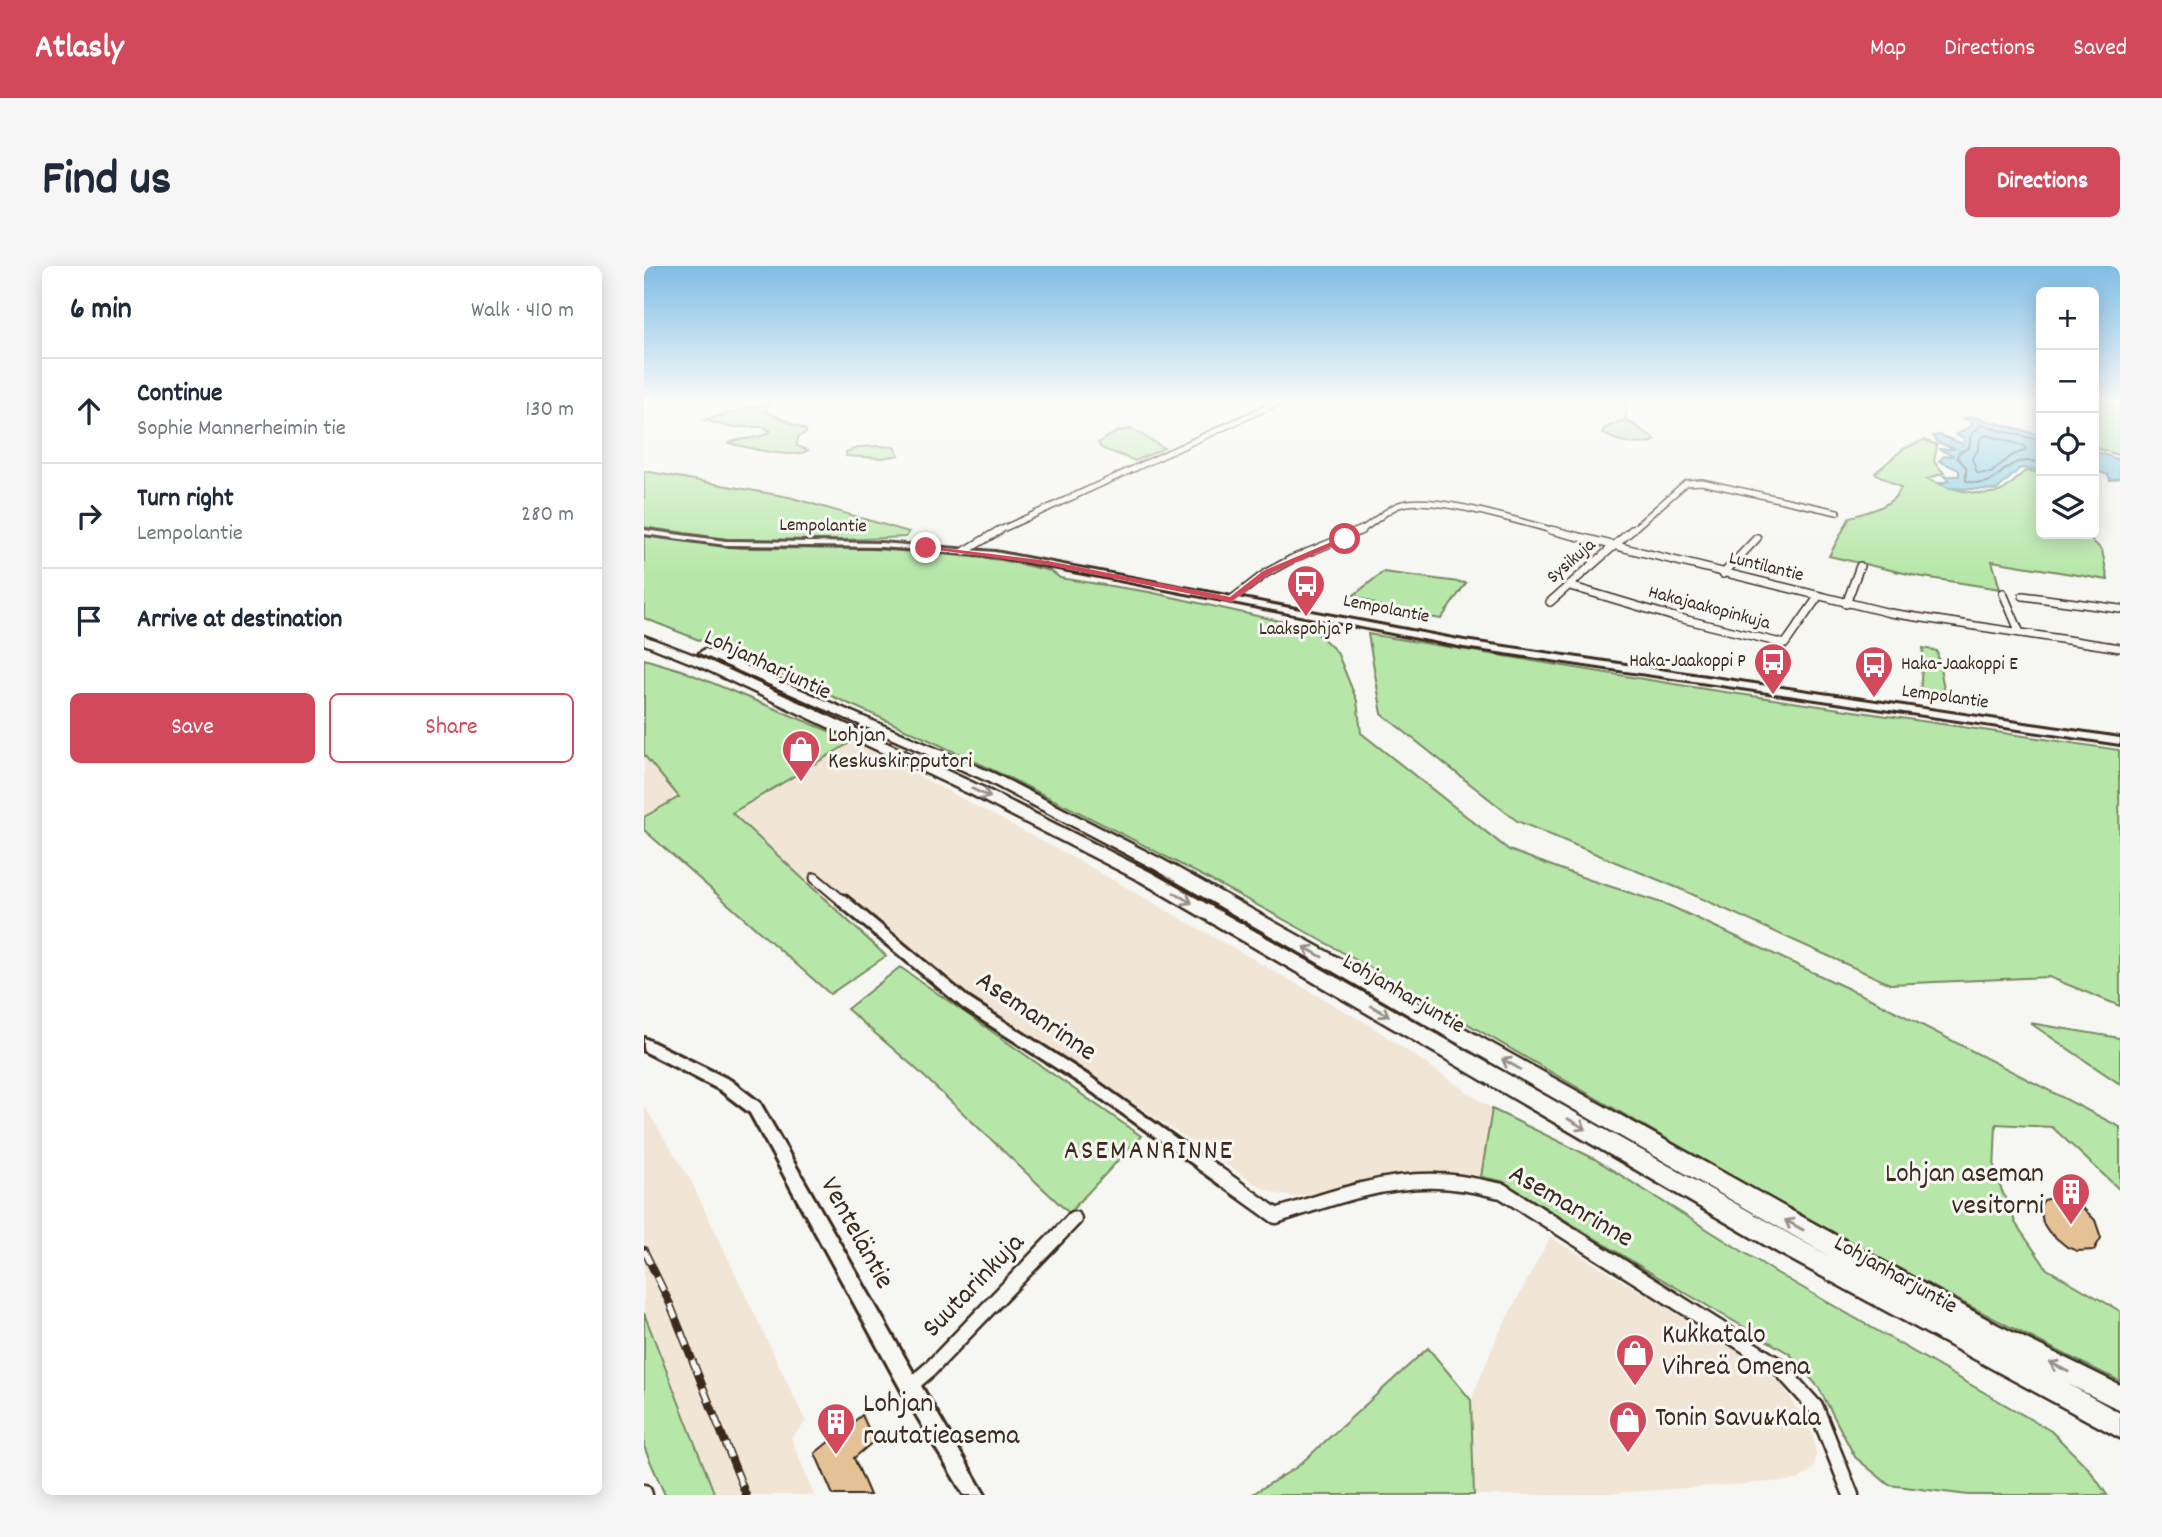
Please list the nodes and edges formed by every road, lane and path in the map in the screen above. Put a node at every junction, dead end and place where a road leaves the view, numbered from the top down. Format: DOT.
graph roads {
  1 [pos="1157,458"];
  2 [pos="1837,512"];
  3 [pos="644,532"];
  4 [pos="1757,538"];
  5 [pos="1616,545"];
  6 [pos="965,551"];
  7 [pos="1860,566"];
  8 [pos="1723,573"];
  9 [pos="1570,586"];
  10 [pos="2003,593"];
  11 [pos="2023,596"];
  12 [pos="1818,597"];
  13 [pos="1231,600"];
  14 [pos="1550,602"];
  15 [pos="1846,604"];
  16 [pos="2120,609"];
  17 [pos="644,630"];
  18 [pos="2020,634"];
  19 [pos="644,640"];
  20 [pos="2120,648"];
  21 [pos="2120,741"];
  22 [pos="814,878"];
  23 [pos="644,1044"];
  24 [pos="1074,1219"];
  25 [pos="910,1387"];
  26 [pos="2120,1398"];
  27 [pos="2120,1426"];
  28 [pos="975,1495"];
  29 [pos="1851,1495"];
  1 -- 6 [label="street"];
  2 -- 5 [label="street, Sysikuja"];
  3 -- 6 [label="street, Lempolantie"];
  4 -- 8 [label="street"];
  5 -- 8 [label="street, Luntilantie"];
  5 -- 9 [label="street, Sysikuja"];
  5 -- 13 [label="street, Luntilantie"];
  6 -- 13 [label="street, Lempolantie"];
  7 -- 15 [label="street"];
  8 -- 12 [label="street, Luntilantie"];
  9 -- 12 [label="street, Hakajaakopinkuja"];
  9 -- 14 [label="street, Sysikuja"];
  10 -- 18 [label="street"];
  11 -- 16 [label="street"];
  12 -- 15 [label="street, Luntilantie"];
  13 -- 21 [label="street, Lempolantie"];
  15 -- 18 [label="street, Luntilantie"];
  26 -- 17 [label="highway, Lohjanharjuntie, one-way"];
  18 -- 20 [label="street, Luntilantie"];
  19 -- 27 [label="highway, Lohjanharjuntie, one-way"];
  22 -- 29 [label="street, Asemanrinne"];
  23 -- 25 [label="street, Venteläntie"];
  24 -- 25 [label="street, Suutarinkuja"];
  25 -- 28 [label="street, Venteläntie"];
}
